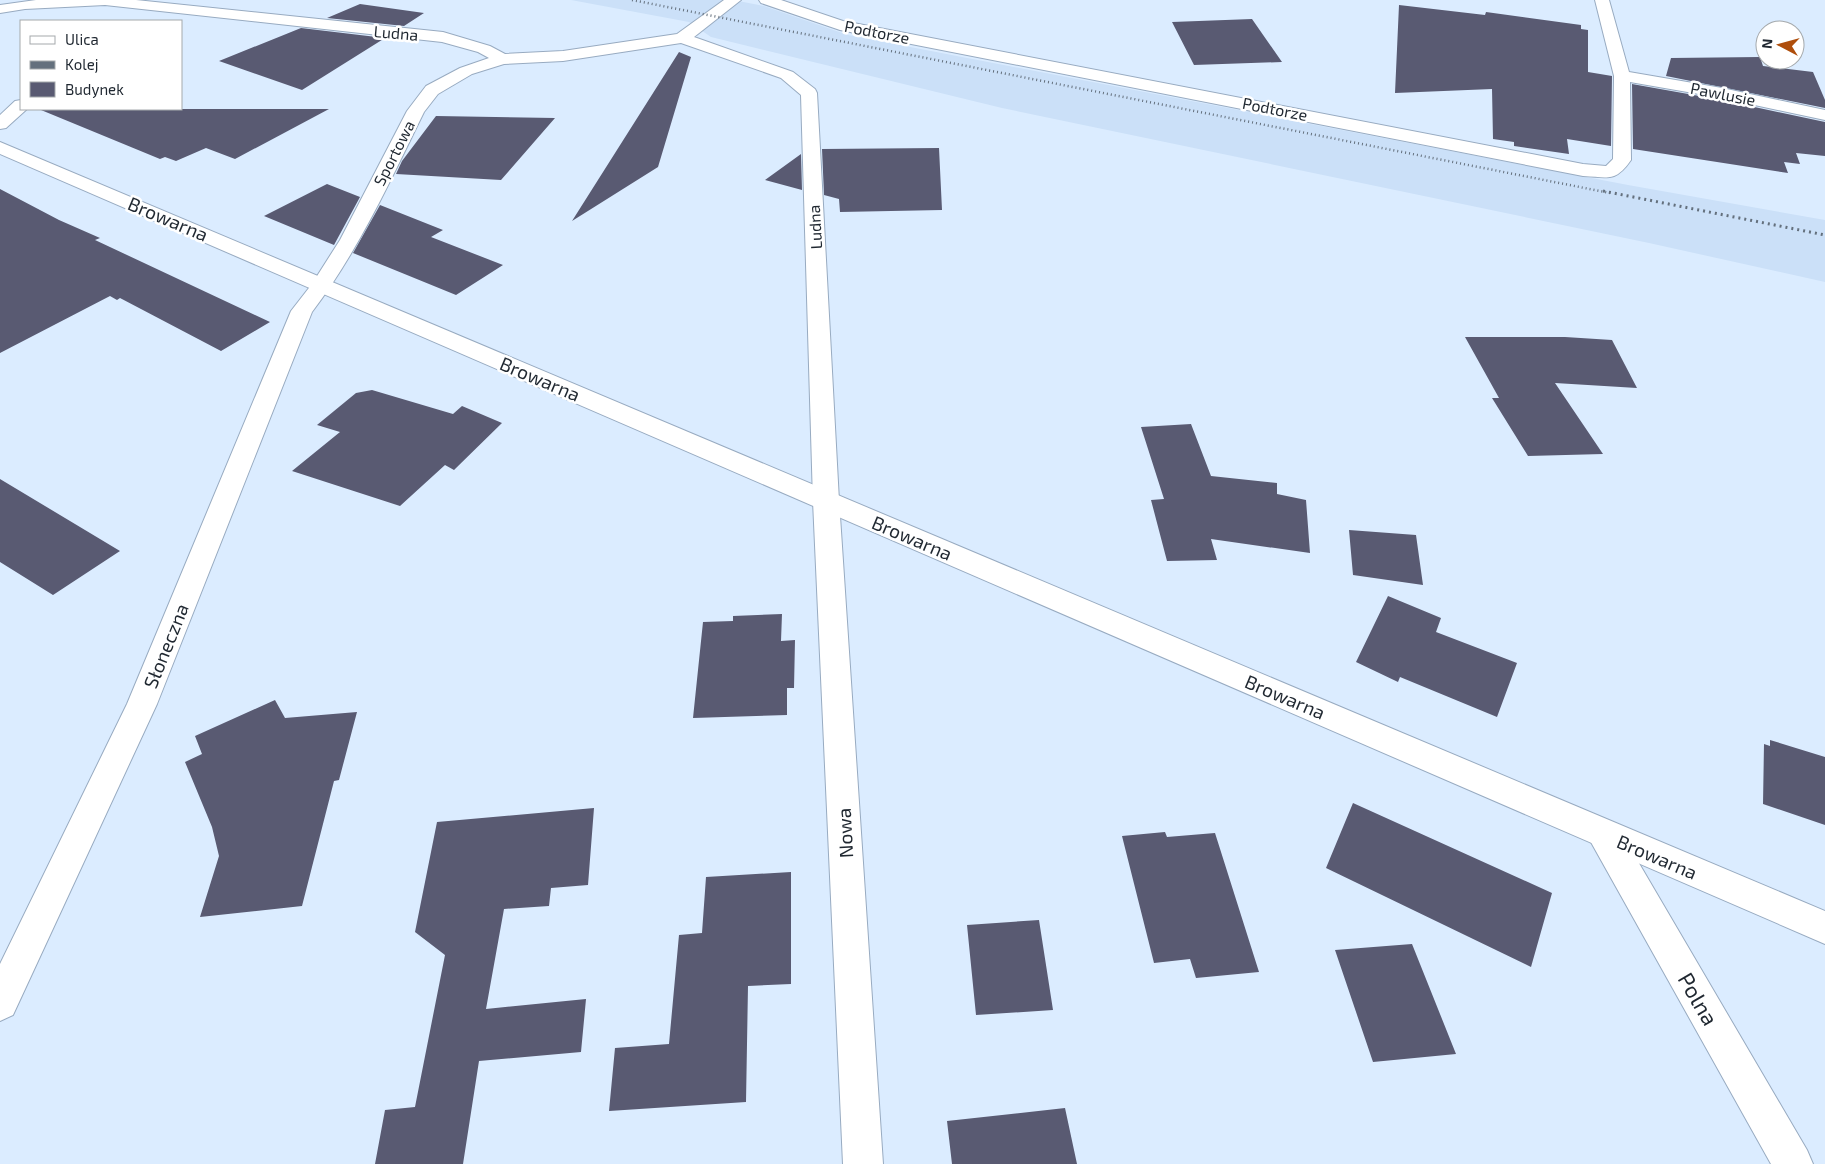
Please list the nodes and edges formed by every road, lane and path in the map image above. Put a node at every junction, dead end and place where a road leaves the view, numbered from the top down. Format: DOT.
graph roads {
  1 [pos="734,0"];
  2 [pos="766,0"];
  3 [pos="1602,0"];
  4 [pos="105,1"];
  5 [pos="0,9"];
  6 [pos="94,14"];
  7 [pos="682,38"];
  8 [pos="502,58"];
  9 [pos="1622,76"];
  10 [pos="20,106"];
  11 [pos="1825,114"];
  12 [pos="0,124"];
  13 [pos="0,147"];
  14 [pos="322,286"];
  15 [pos="826,501"];
  16 [pos="1604,834"];
  17 [pos="1825,928"];
  18 [pos="0,1003"];
  19 [pos="863,1164"];
  20 [pos="1792,1164"];
  1 -- 7 [label="street, Ludna"];
  2 -- 9 [label="street, Podtorze"];
  3 -- 9 [label="street, Podtorze"];
  4 -- 5 [label="street, Ludna"];
  4 -- 6 [label="street"];
  4 -- 8 [label="street, Ludna"];
  7 -- 8 [label="street, Ludna"];
  7 -- 15 [label="street, Ludna"];
  8 -- 14 [label="street, Sportowa"];
  9 -- 11 [label="street, Pawlusie"];
  10 -- 12 [label="street"];
  13 -- 14 [label="street, Browarna"];
  14 -- 15 [label="street, Browarna"];
  14 -- 18 [label="street, Słoneczna"];
  15 -- 16 [label="street, Browarna"];
  15 -- 19 [label="street, Nowa"];
  16 -- 17 [label="street, Browarna"];
  16 -- 20 [label="street, Polna"];
}
